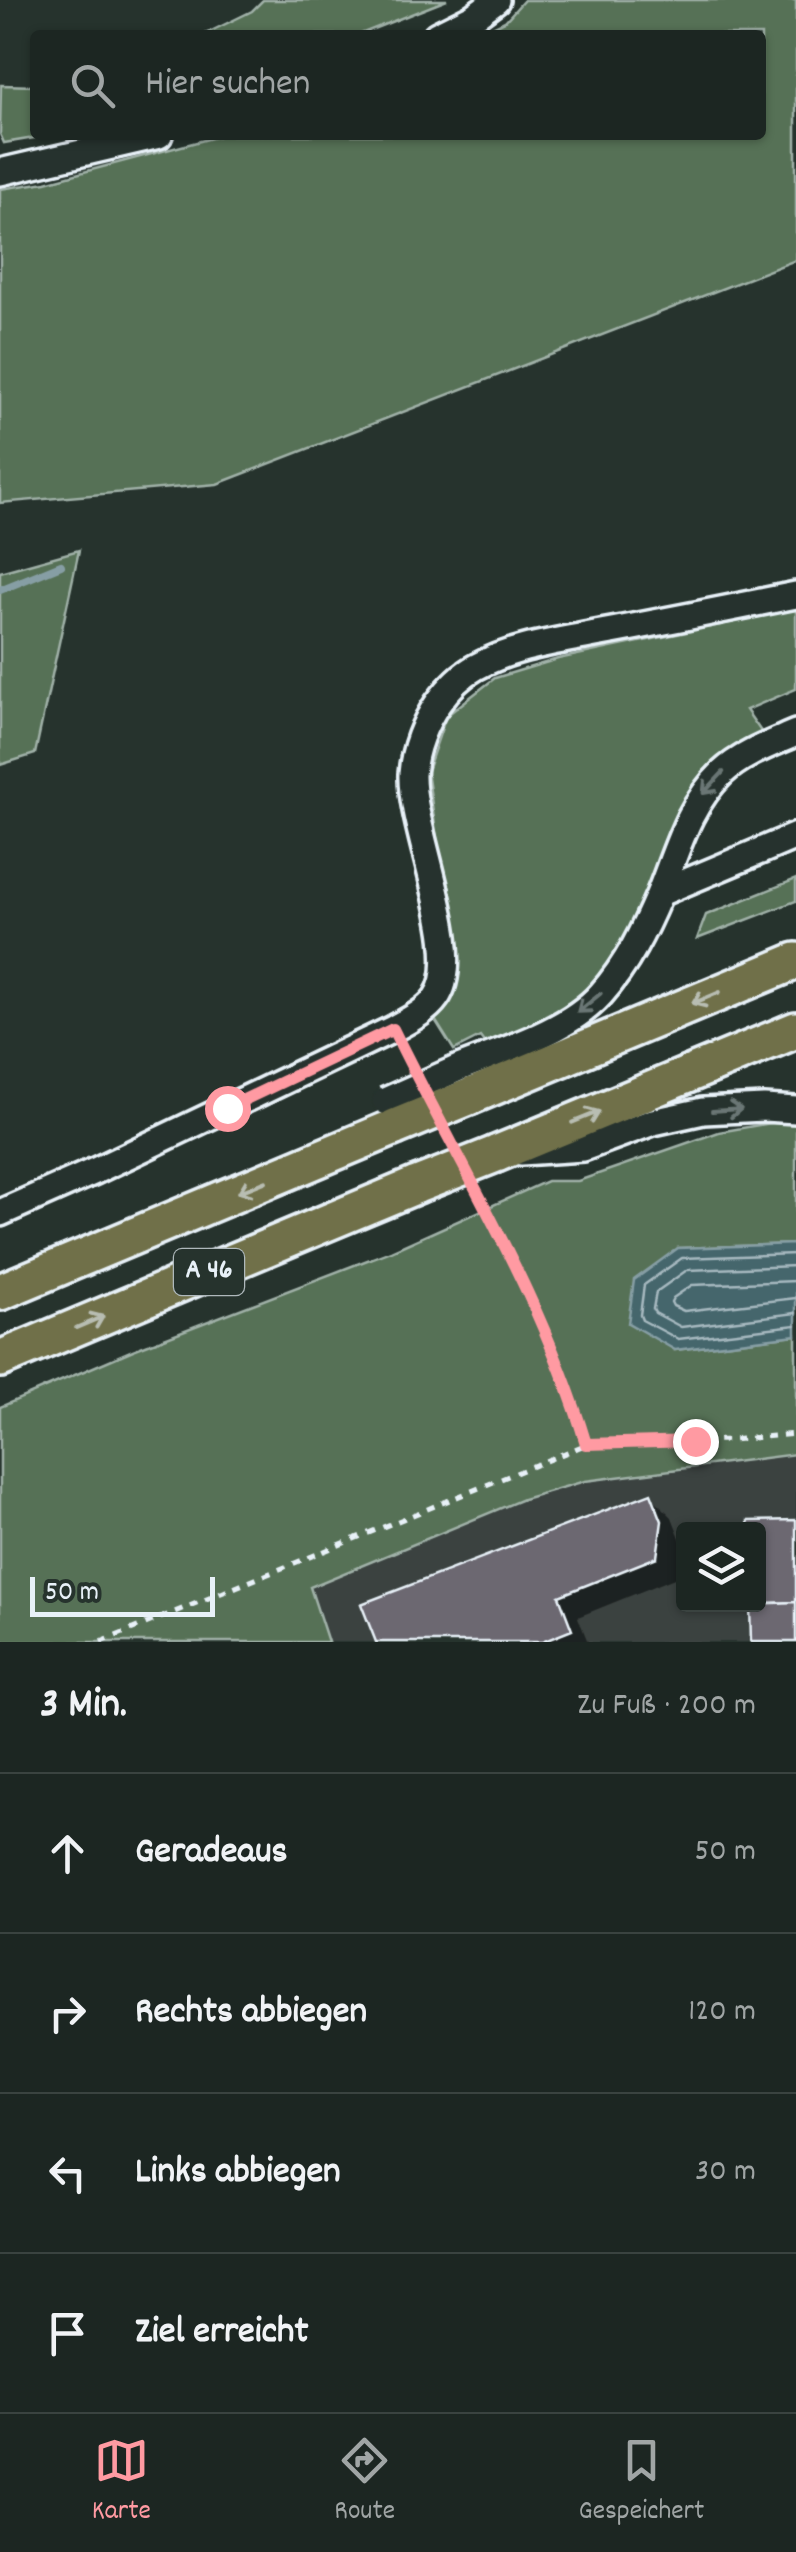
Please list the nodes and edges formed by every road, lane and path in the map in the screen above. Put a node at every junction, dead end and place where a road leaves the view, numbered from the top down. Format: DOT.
graph roads {
  1 [pos="496,0"];
  2 [pos="447,30"];
  3 [pos="138,140"];
  4 [pos="0,172"];
  5 [pos="796,596"];
  6 [pos="796,733"];
  7 [pos="796,836"];
  8 [pos="660,892"];
  9 [pos="796,961"];
  10 [pos="796,1030"];
  11 [pos="465,1082"];
  12 [pos="796,1110"];
  13 [pos="496,1154"];
  14 [pos="472,1180"];
  15 [pos="0,1212"];
  16 [pos="0,1292"];
  17 [pos="0,1359"];
  18 [pos="796,1434"];
  19 [pos="586,1444"];
  20 [pos="100,1642"];
  1 -- 2 [label="street"];
  3 -- 4 [label="street"];
  5 -- 15 [label="street"];
  6 -- 8 [label="street, one-way"];
  7 -- 8 [label="street"];
  8 -- 11 [label="street, one-way"];
  9 -- 11 [label="highway, A 46, one-way"];
  13 -- 10 [label="highway, A 46, one-way"];
  11 -- 16 [label="highway, A 46, one-way, bridge"];
  13 -- 12 [label="street, one-way"];
  17 -- 13 [label="highway, A 46, one-way, bridge"];
  14 -- 19 [label="path"];
  18 -- 19 [label="path"];
  19 -- 20 [label="path"];
}
